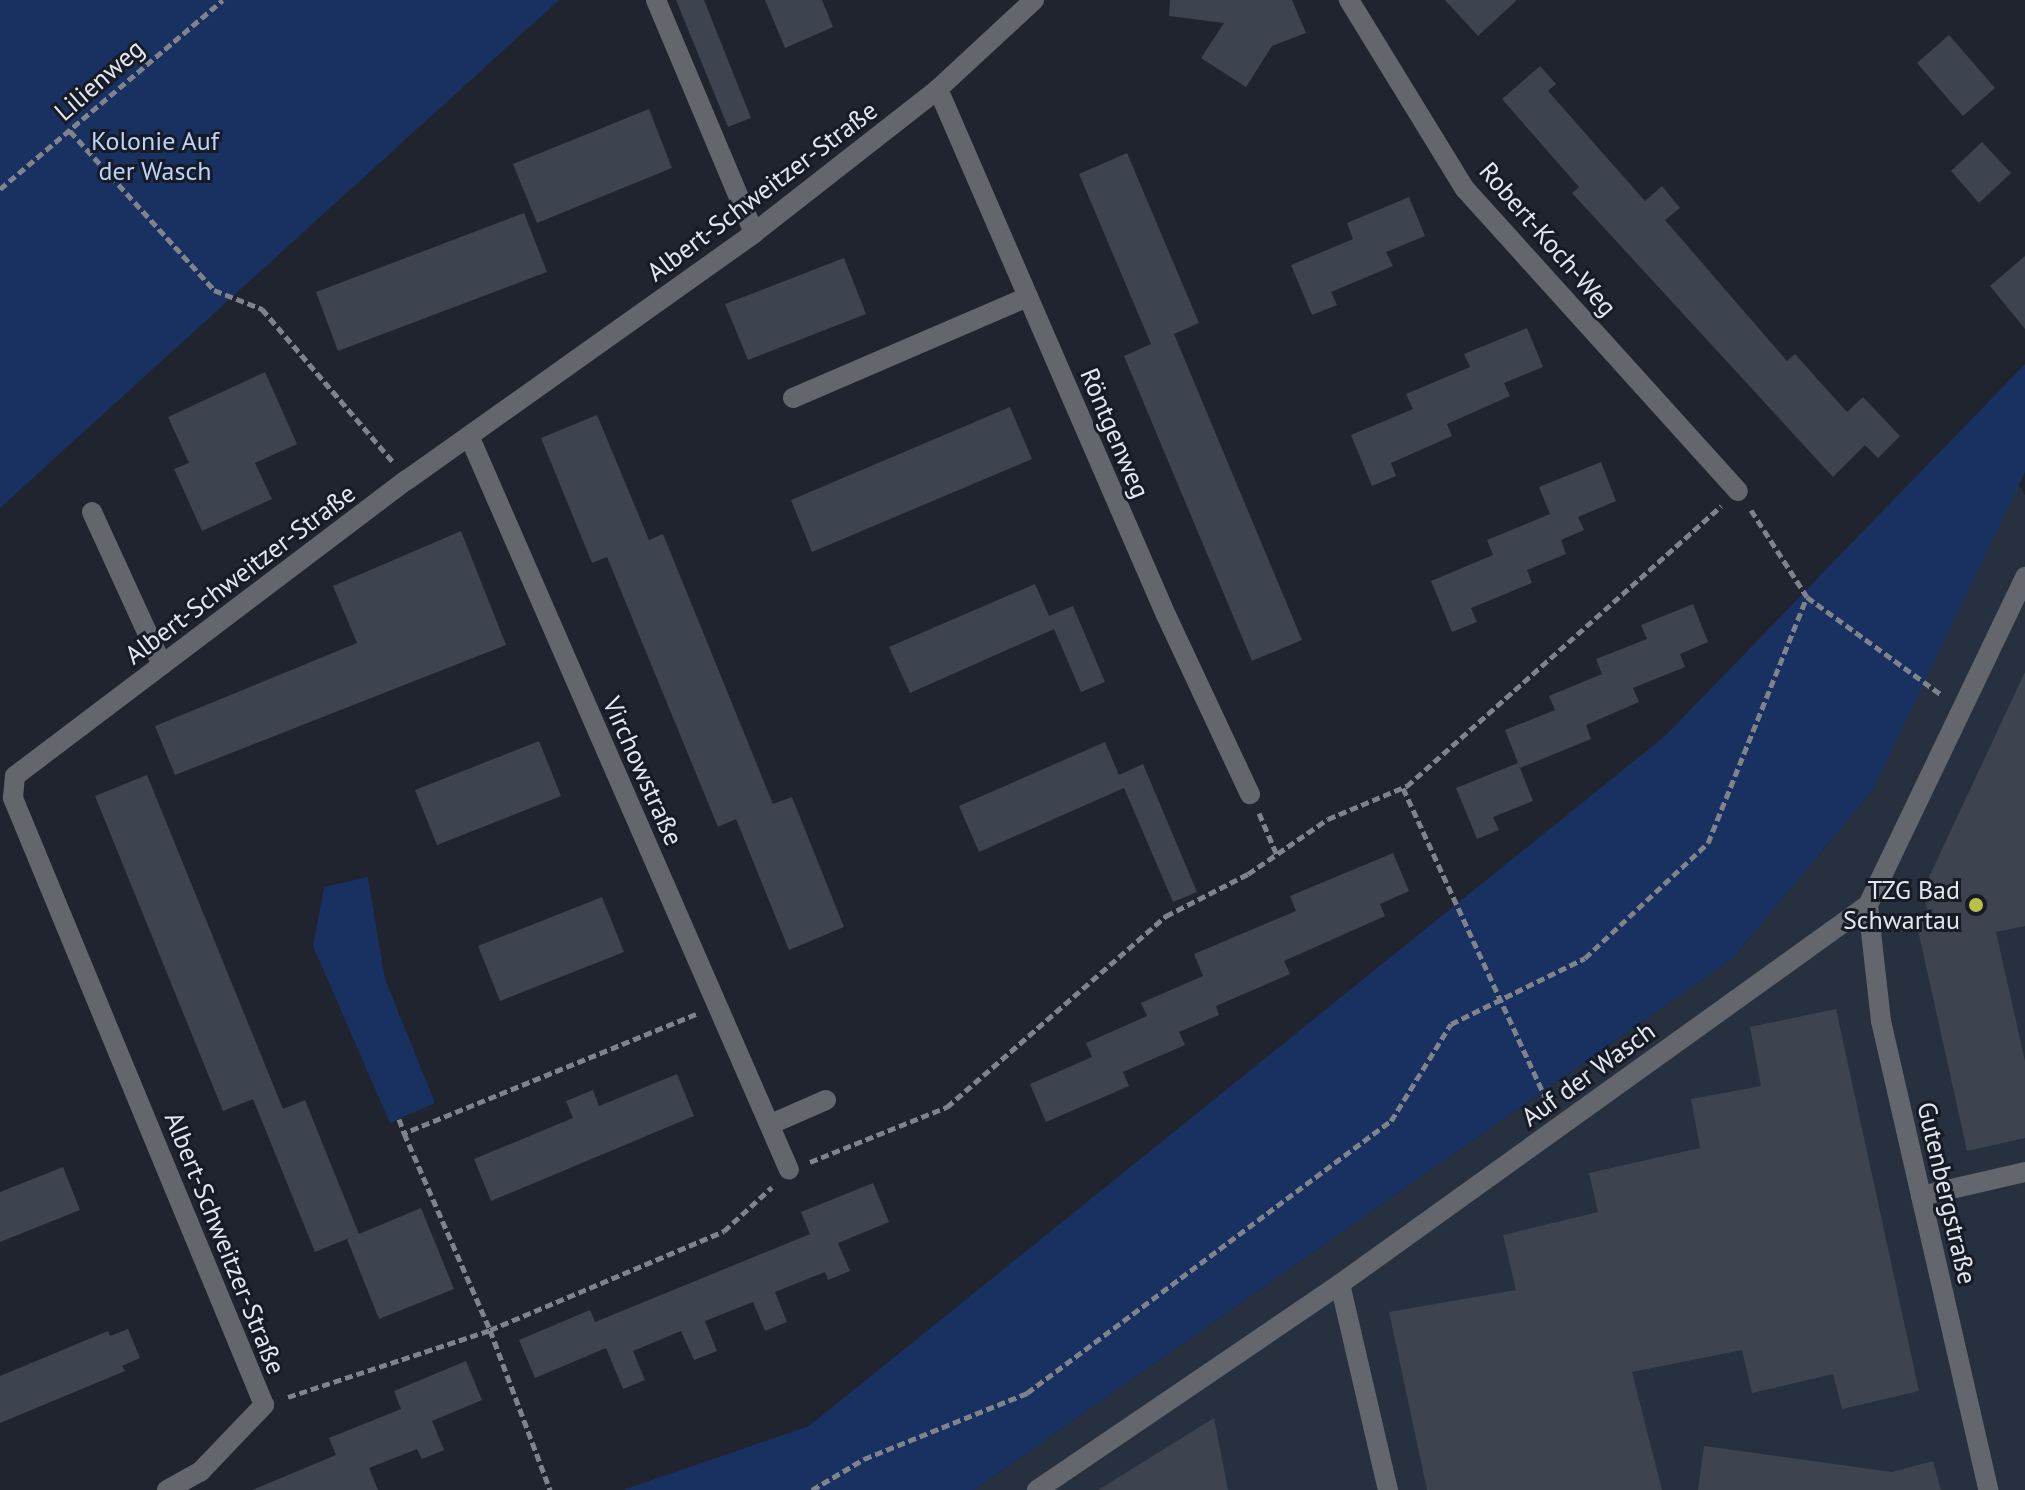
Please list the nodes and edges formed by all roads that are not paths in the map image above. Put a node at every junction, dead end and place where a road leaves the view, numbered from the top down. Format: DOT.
graph roads {
  1 [pos="656,0"];
  2 [pos="1034,0"];
  3 [pos="1349,0"];
  4 [pos="938,89"];
  5 [pos="754,233"];
  6 [pos="1028,297"];
  7 [pos="793,398"];
  8 [pos="470,438"];
  9 [pos="1738,491"];
  10 [pos="92,512"];
  11 [pos="2025,577"];
  12 [pos="162,665"];
  13 [pos="1250,794"];
  14 [pos="1868,905"];
  15 [pos="826,1100"];
  16 [pos="771,1124"];
  17 [pos="789,1170"];
  18 [pos="2025,1172"];
  19 [pos="1921,1196"];
  20 [pos="1340,1284"];
  21 [pos="167,1490"];
  22 [pos="1037,1490"];
  23 [pos="1388,1490"];
  24 [pos="1988,1490"];
  1 -- 5 [label="street"];
  2 -- 4 [label="street, Albert-Schweitzer-Straße"];
  3 -- 9 [label="street, Robert-Koch-Weg"];
  4 -- 5 [label="street, Albert-Schweitzer-Straße"];
  4 -- 6 [label="street, Röntgenweg"];
  5 -- 8 [label="street, Albert-Schweitzer-Straße"];
  6 -- 7 [label="street"];
  6 -- 13 [label="street, Röntgenweg"];
  8 -- 12 [label="street, Albert-Schweitzer-Straße"];
  8 -- 16 [label="street, Virchowstraße"];
  10 -- 12 [label="street"];
  11 -- 14 [label="street, Auf der Wasch"];
  12 -- 21 [label="street, Albert-Schweitzer-Straße"];
  14 -- 19 [label="street, Gutenbergstraße"];
  14 -- 20 [label="street, Auf der Wasch"];
  15 -- 16 [label="street"];
  16 -- 17 [label="street, Virchowstraße"];
  18 -- 19 [label="street"];
  19 -- 24 [label="street, Gutenbergstraße"];
  20 -- 22 [label="street, Auf der Wasch"];
  20 -- 23 [label="street"];
}
